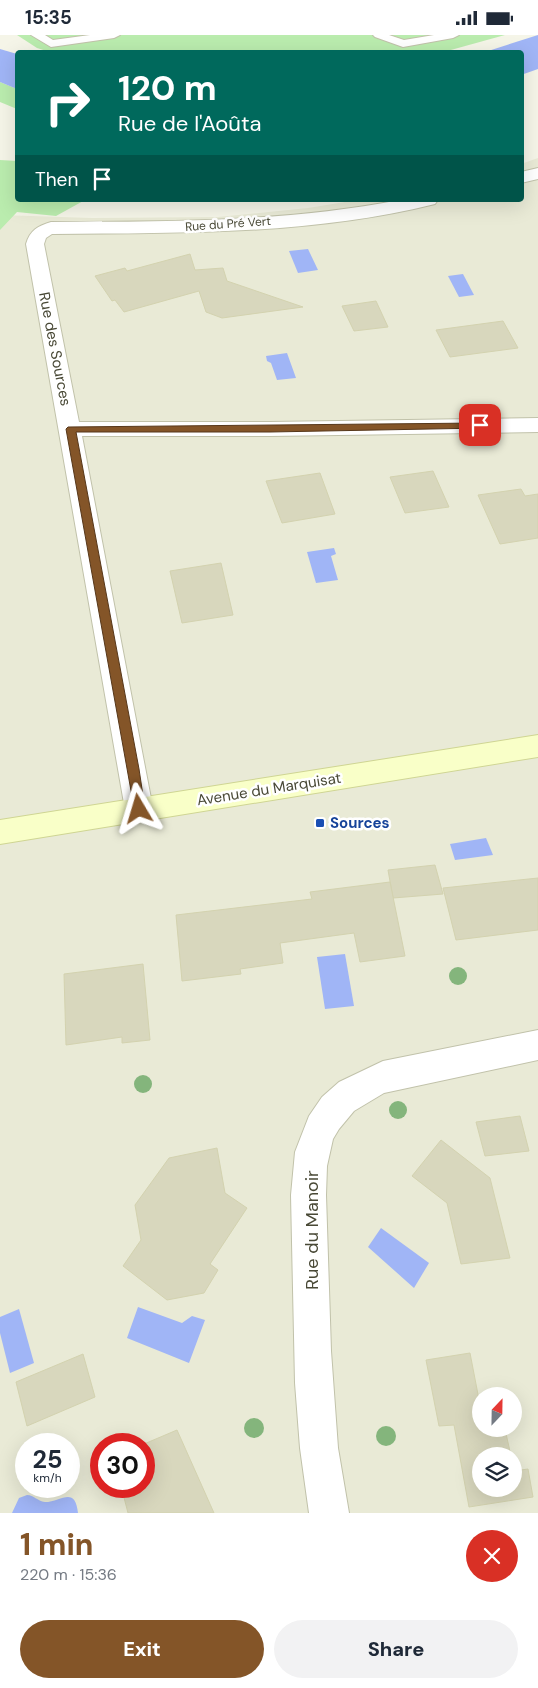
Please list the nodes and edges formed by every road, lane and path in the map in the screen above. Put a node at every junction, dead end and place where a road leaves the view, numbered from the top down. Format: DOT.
graph roads {
  1 [pos="37,35"];
  2 [pos="114,35"];
  3 [pos="379,35"];
  4 [pos="453,35"];
  5 [pos="538,173"];
  6 [pos="524,177"];
  7 [pos="418,202"];
  8 [pos="35,244"];
  9 [pos="538,425"];
  10 [pos="71,429"];
  11 [pos="538,746"];
  12 [pos="139,809"];
  13 [pos="0,832"];
  14 [pos="538,1045"];
  15 [pos="329,1513"];
  1 -- 2 [label="lane"];
  3 -- 4 [label="lane"];
  5 -- 6 [label="street"];
  7 -- 8 [label="street, Rue du Pré Vert"];
  8 -- 10 [label="street, Rue des Sources"];
  9 -- 10 [label="street"];
  10 -- 12 [label="street, Rue des Sources"];
  11 -- 12 [label="main road, Avenue du Marquisat"];
  12 -- 13 [label="main road, Avenue du Marquisat"];
  14 -- 15 [label="street, Rue du Manoir"];
}
